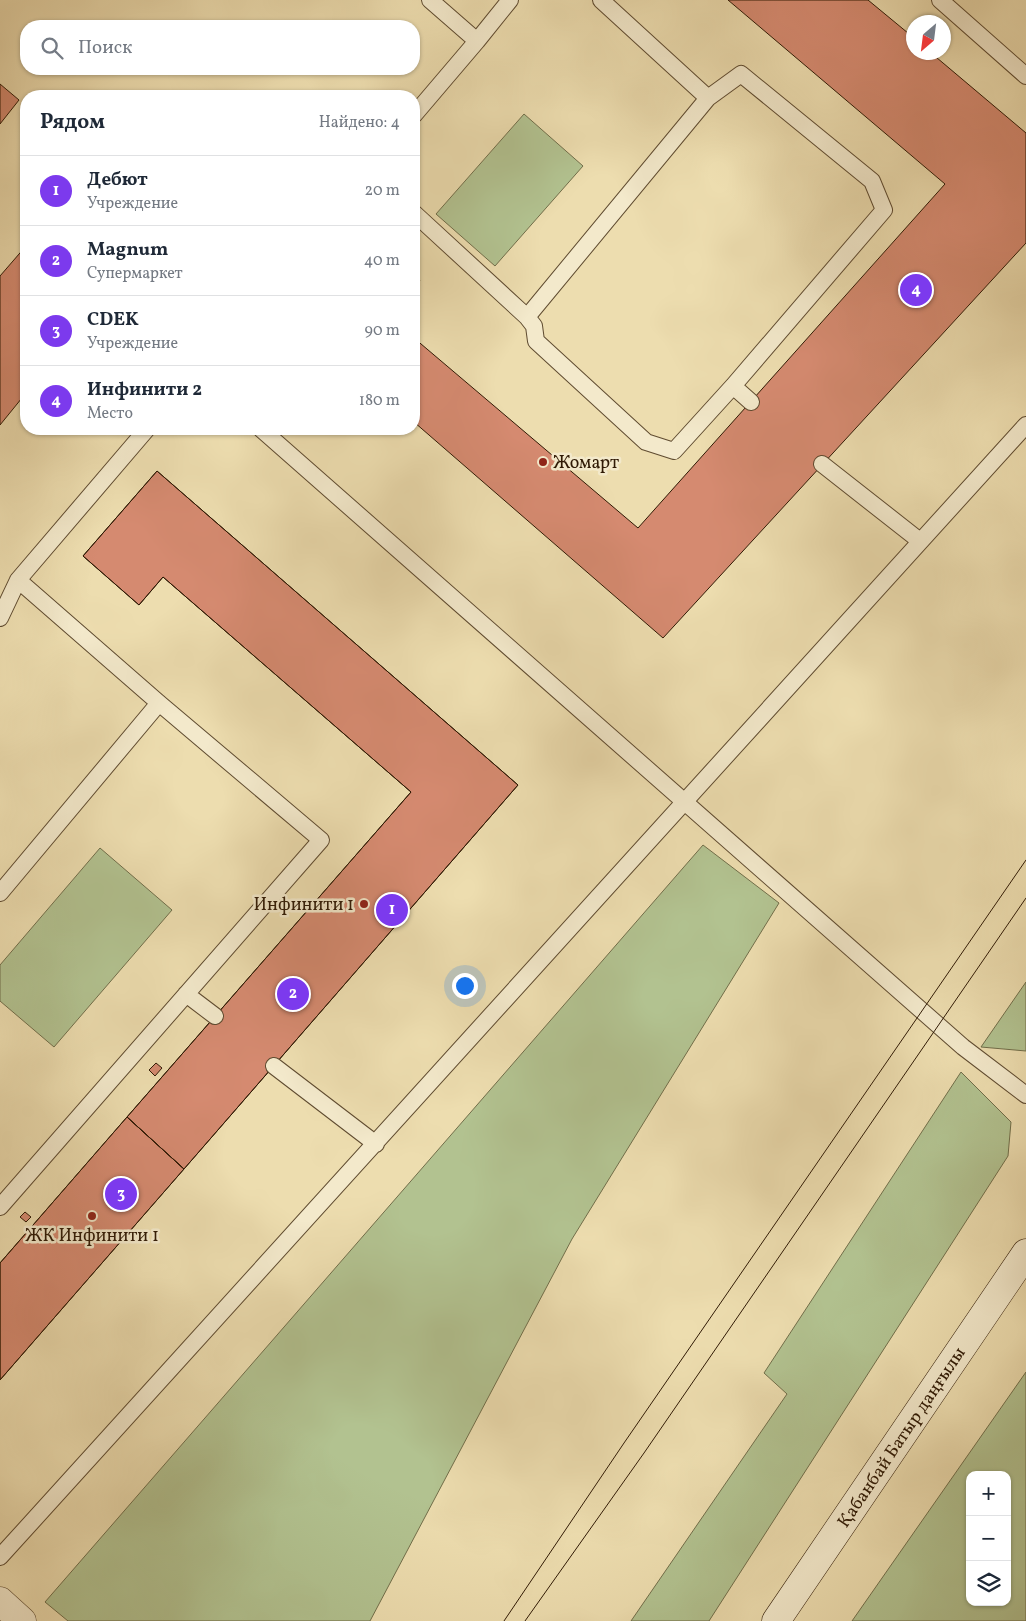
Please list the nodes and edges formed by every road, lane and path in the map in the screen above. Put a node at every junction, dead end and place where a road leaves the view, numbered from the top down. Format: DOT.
graph roads {
  1 [pos="430,0"];
  2 [pos="510,0"];
  3 [pos="601,0"];
  4 [pos="940,0"];
  5 [pos="477,42"];
  6 [pos="1026,76"];
  7 [pos="708,98"];
  8 [pos="420,108"];
  9 [pos="420,219"];
  10 [pos="527,318"];
  11 [pos="733,386"];
  12 [pos="751,402"];
  13 [pos="1026,425"];
  14 [pos="142,435"];
  15 [pos="268,435"];
  16 [pos="822,464"];
  17 [pos="920,541"];
  18 [pos="18,580"];
  19 [pos="0,618"];
  20 [pos="159,703"];
  21 [pos="686,802"];
  22 [pos="0,892"];
  23 [pos="186,994"];
  24 [pos="215,1016"];
  25 [pos="274,1066"];
  26 [pos="1026,1095"];
  27 [pos="376,1144"];
  28 [pos="0,1207"];
  29 [pos="1026,1253"];
  30 [pos="0,1558"];
  31 [pos="0,1601"];
  32 [pos="22,1621"];
  33 [pos="776,1621"];
  1 -- 5 [label="lane"];
  2 -- 5 [label="lane"];
  3 -- 7 [label="lane"];
  4 -- 6 [label="lane"];
  5 -- 8 [label="lane"];
  7 -- 10 [label="lane"];
  7 -- 11 [label="lane"];
  9 -- 10 [label="lane"];
  10 -- 11 [label="lane"];
  11 -- 12 [label="lane"];
  13 -- 17 [label="lane"];
  14 -- 18 [label="lane"];
  15 -- 21 [label="lane"];
  16 -- 17 [label="lane"];
  17 -- 21 [label="lane"];
  18 -- 19 [label="lane"];
  18 -- 20 [label="lane"];
  20 -- 22 [label="lane"];
  20 -- 23 [label="lane"];
  21 -- 26 [label="lane"];
  21 -- 27 [label="lane"];
  23 -- 24 [label="lane"];
  23 -- 28 [label="lane"];
  25 -- 27 [label="lane"];
  27 -- 30 [label="lane"];
  29 -- 33 [label="main road, Қабанбай Батыр даңғылы"];
  31 -- 32 [label="main road"];
}
